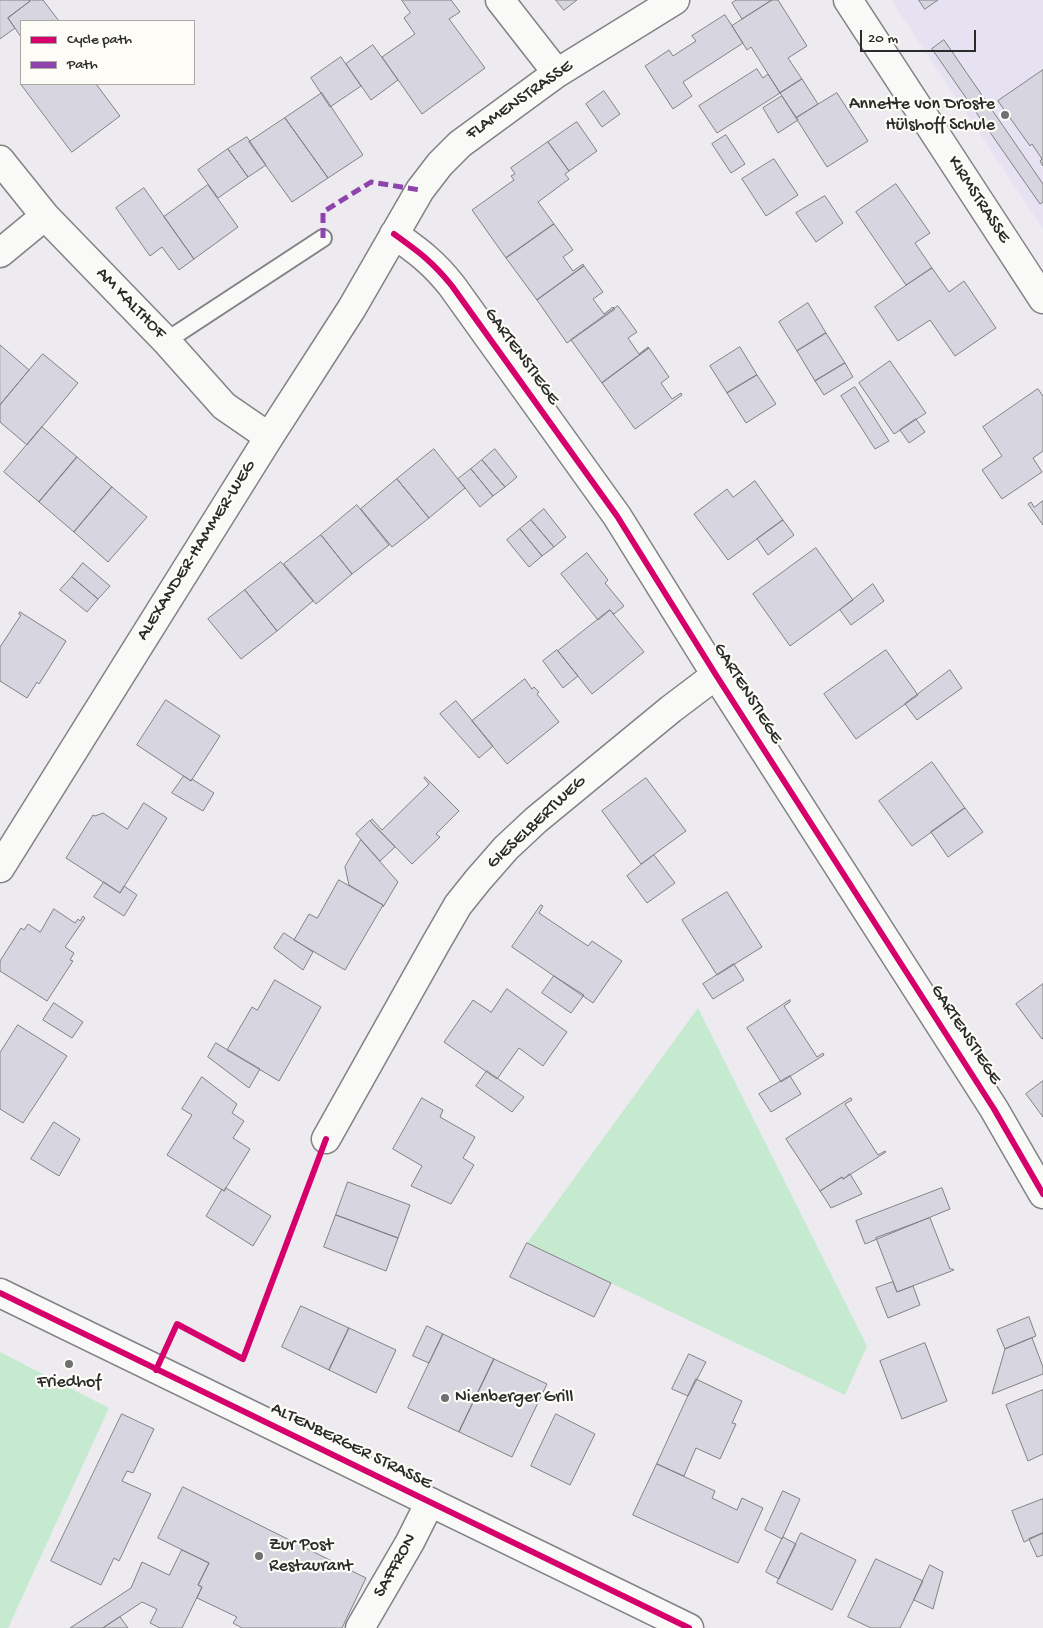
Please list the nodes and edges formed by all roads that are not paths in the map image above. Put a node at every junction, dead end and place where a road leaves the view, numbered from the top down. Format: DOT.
graph roads {
  1 [pos="500,0"];
  2 [pos="675,0"];
  3 [pos="848,0"];
  4 [pos="557,73"];
  5 [pos="0,160"];
  6 [pos="44,216"];
  7 [pos="394,234"];
  8 [pos="323,238"];
  9 [pos="0,253"];
  10 [pos="1043,299"];
  11 [pos="166,341"];
  12 [pos="269,437"];
  13 [pos="716,675"];
  14 [pos="0,868"];
  15 [pos="326,1139"];
  16 [pos="1043,1194"];
  17 [pos="0,1293"];
  18 [pos="430,1502"];
  19 [pos="360,1628"];
  20 [pos="689,1628"];
  1 -- 4 [label="street"];
  2 -- 4 [label="street, FLAMENSTRASSE"];
  3 -- 10 [label="street, KIRMSTRASSE"];
  4 -- 7 [label="street, FLAMENSTRASSE"];
  5 -- 6 [label="street, AM KALTHOF"];
  6 -- 9 [label="street"];
  6 -- 11 [label="street, AM KALTHOF"];
  7 -- 12 [label="street, ALEXANDER-HAMMER-WEG"];
  7 -- 13 [label="street, GARTENSTIEGE"];
  8 -- 11 [label="lane"];
  11 -- 12 [label="street, AM KALTHOF"];
  12 -- 14 [label="street, ALEXANDER-HAMMER-WEG"];
  13 -- 15 [label="street, GIESELBERTWEG"];
  13 -- 16 [label="street, GARTENSTIEGE"];
  17 -- 18 [label="street, ALTENBERGER STRASSE"];
  18 -- 19 [label="street, SAFFRON"];
  18 -- 20 [label="street, ALTENBERGER STRASSE"];
}
